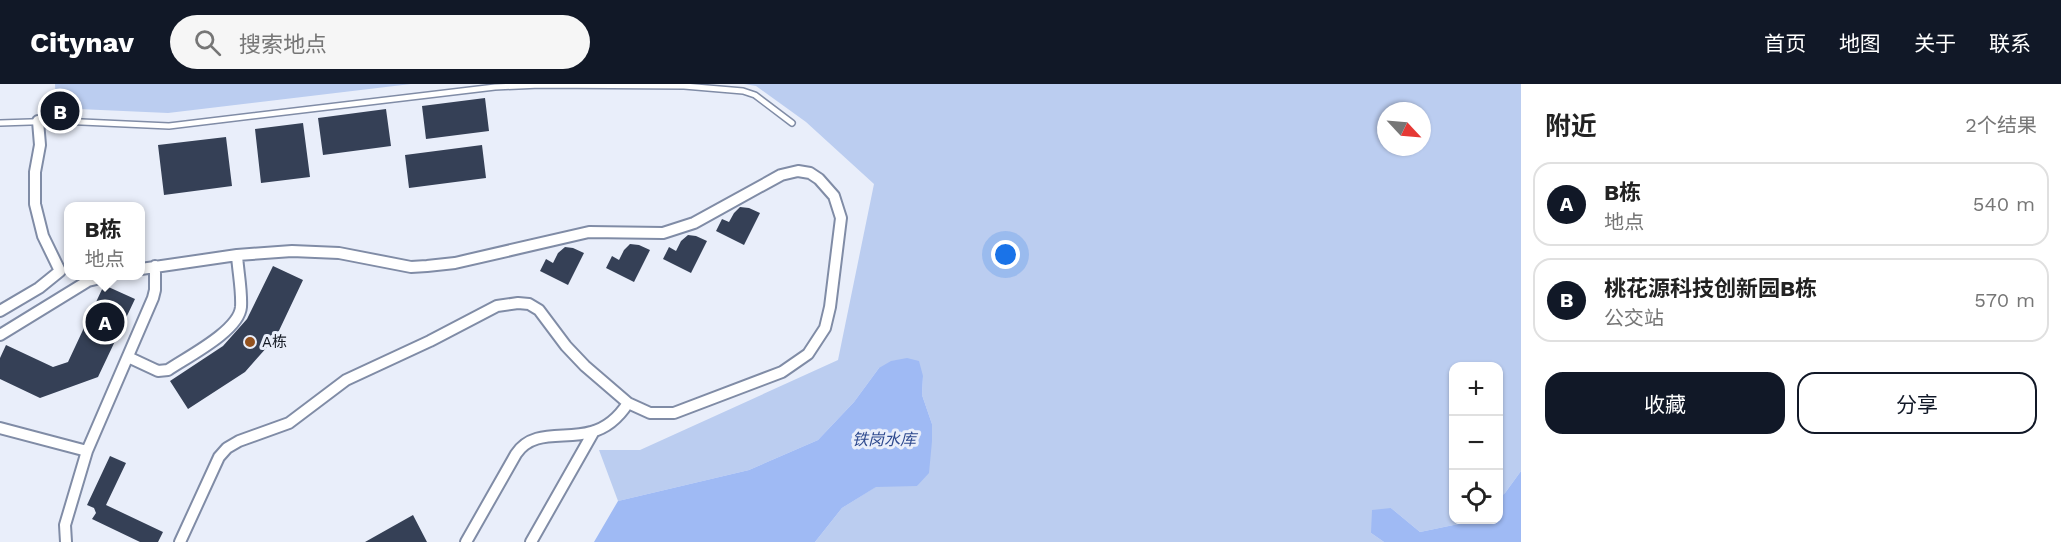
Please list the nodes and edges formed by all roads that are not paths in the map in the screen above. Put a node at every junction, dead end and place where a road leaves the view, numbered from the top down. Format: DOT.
graph roads {
  1 [pos="38,121"];
  2 [pos="0,123"];
  3 [pos="792,123"];
  4 [pos="237,255"];
  5 [pos="155,266"];
  6 [pos="145,268"];
  7 [pos="92,280"];
  8 [pos="0,312"];
  9 [pos="0,335"];
  10 [pos="128,357"];
  11 [pos="628,403"];
  12 [pos="0,428"];
  13 [pos="594,431"];
  14 [pos="87,451"];
  15 [pos="66,542"];
  16 [pos="180,542"];
  17 [pos="466,542"];
  18 [pos="531,542"];
  1 -- 2 [label="lane"];
  1 -- 3 [label="lane"];
  1 -- 8 [label="street"];
  4 -- 5 [label="street"];
  4 -- 10 [label="street"];
  4 -- 11 [label="street"];
  5 -- 6 [label="street"];
  5 -- 10 [label="street"];
  7 -- 9 [label="street"];
  10 -- 14 [label="street"];
  11 -- 13 [label="street"];
  11 -- 16 [label="street"];
  12 -- 14 [label="street"];
  13 -- 17 [label="street"];
  13 -- 18 [label="street"];
  14 -- 15 [label="street"];
}
